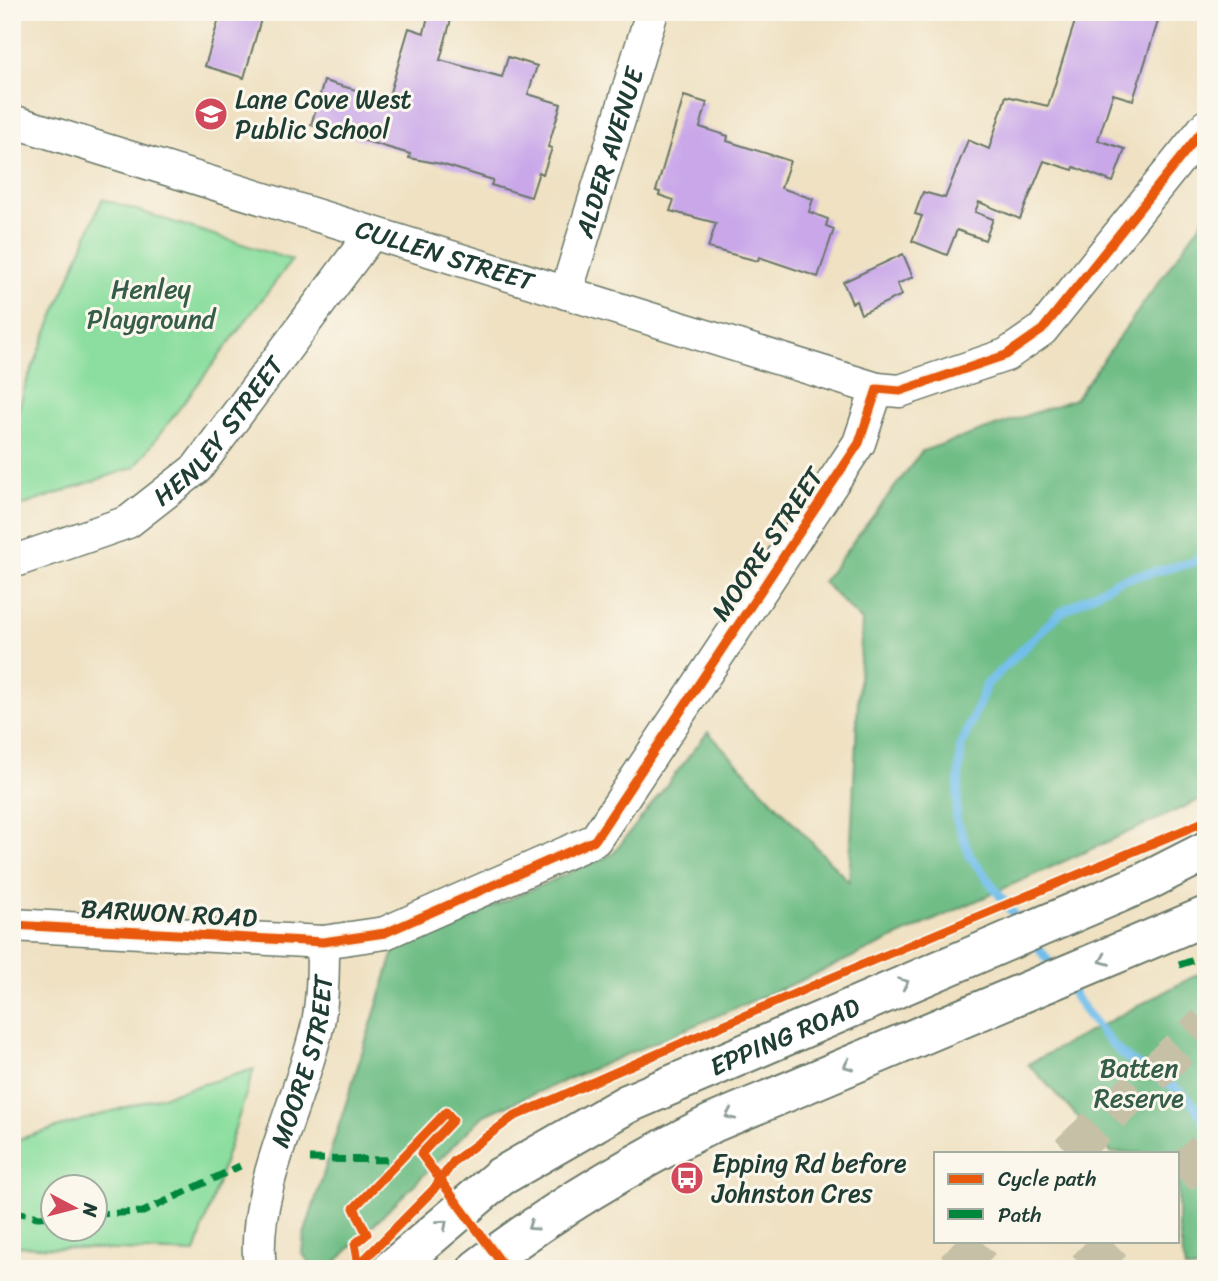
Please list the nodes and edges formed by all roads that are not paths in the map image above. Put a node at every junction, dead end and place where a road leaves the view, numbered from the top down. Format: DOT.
graph roads {
  1 [pos="652,12"];
  2 [pos="12,121"];
  3 [pos="1206,126"];
  4 [pos="372,233"];
  5 [pos="566,293"];
  6 [pos="877,389"];
  7 [pos="12,562"];
  8 [pos="1206,851"];
  9 [pos="1206,916"];
  10 [pos="12,925"];
  11 [pos="323,942"];
  12 [pos="260,1269"];
  13 [pos="392,1269"];
  14 [pos="477,1269"];
  1 -- 5 [label="street, ALDER AVENUE"];
  2 -- 4 [label="street, CULLEN STREET"];
  3 -- 6 [label="street"];
  4 -- 5 [label="street, CULLEN STREET"];
  4 -- 7 [label="street, HENLEY STREET"];
  5 -- 6 [label="street, CULLEN STREET"];
  6 -- 11 [label="street, MOORE STREET"];
  13 -- 8 [label="main road, EPPING ROAD, one-way"];
  9 -- 14 [label="main road, EPPING ROAD, one-way"];
  10 -- 11 [label="street, BARWON ROAD"];
  11 -- 12 [label="street, MOORE STREET"];
}
